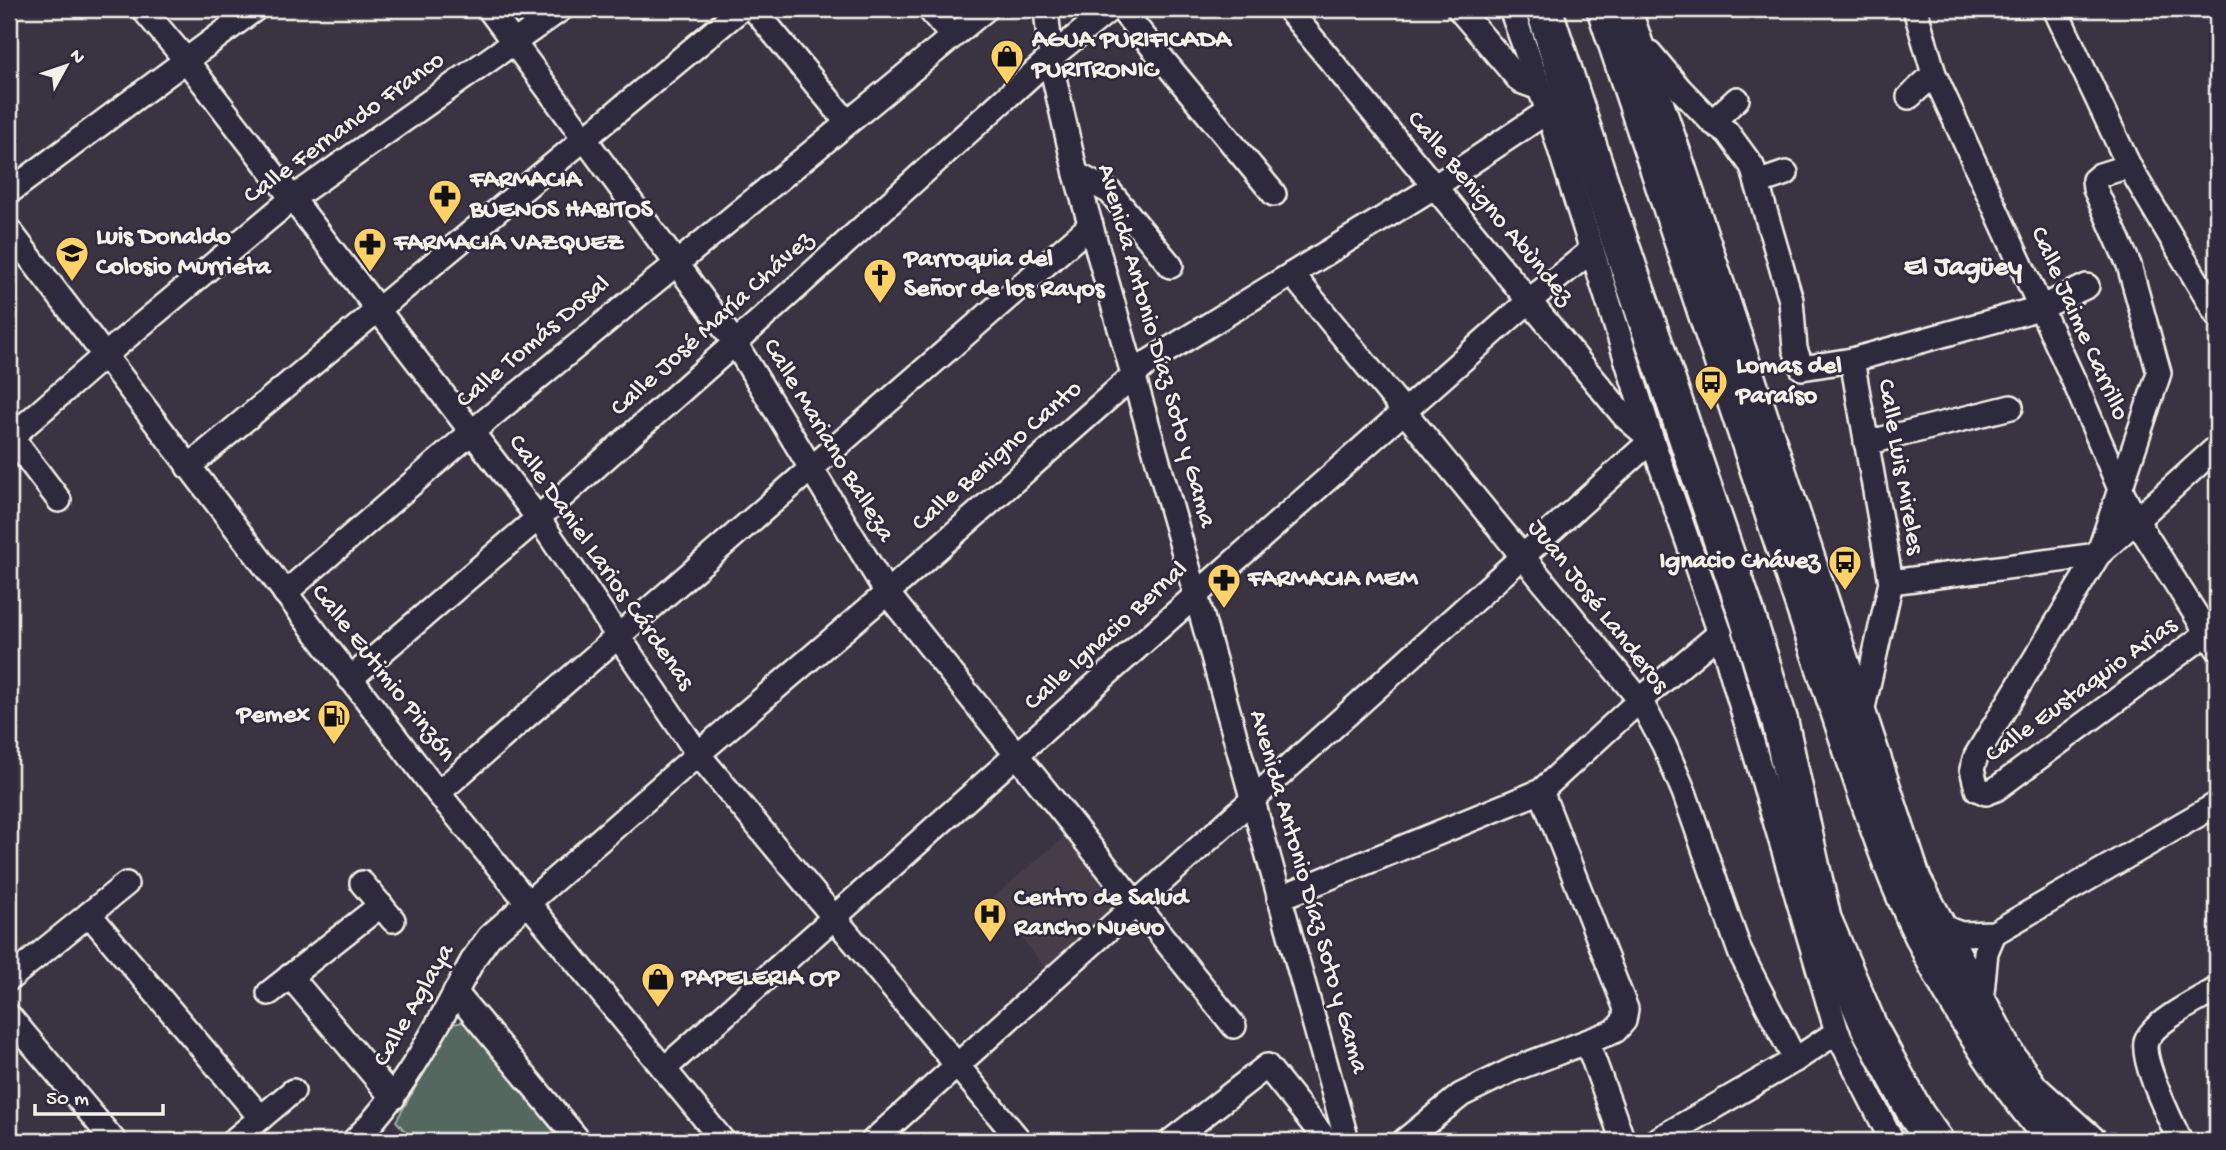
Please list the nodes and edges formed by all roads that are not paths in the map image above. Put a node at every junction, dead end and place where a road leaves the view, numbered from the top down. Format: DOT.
graph roads {
  1 [pos="143,9"];
  2 [pos="255,9"];
  3 [pos="489,9"];
  4 [pos="561,9"];
  5 [pos="741,9"];
  6 [pos="754,9"];
  7 [pos="929,9"];
  8 [pos="986,9"];
  9 [pos="1046,9"];
  10 [pos="1110,9"];
  11 [pos="1121,9"];
  12 [pos="1288,9"];
  13 [pos="1459,9"];
  14 [pos="1511,9"];
  15 [pos="1544,9"];
  16 [pos="1605,9"];
  17 [pos="1629,9"];
  18 [pos="1915,9"];
  19 [pos="2055,9"];
  20 [pos="952,36"];
  21 [pos="1639,40"];
  22 [pos="514,41"];
  23 [pos="1051,58"];
  24 [pos="185,59"];
  25 [pos="1934,74"];
  26 [pos="1539,88"];
  27 [pos="1909,97"];
  28 [pos="1737,99"];
  29 [pos="1548,111"];
  30 [pos="847,122"];
  31 [pos="1712,122"];
  32 [pos="584,137"];
  33 [pos="2129,166"];
  34 [pos="1786,173"];
  35 [pos="1076,174"];
  36 [pos="1757,183"];
  37 [pos="1434,187"];
  38 [pos="9,192"];
  39 [pos="1274,194"];
  40 [pos="293,198"];
  41 [pos="1091,225"];
  42 [pos="9,230"];
  43 [pos="1591,250"];
  44 [pos="677,261"];
  45 [pos="1171,266"];
  46 [pos="1292,274"];
  47 [pos="2087,286"];
  48 [pos="1529,301"];
  49 [pos="378,308"];
  50 [pos="2040,308"];
  51 [pos="2217,315"];
  52 [pos="735,343"];
  53 [pos="103,356"];
  54 [pos="1852,360"];
  55 [pos="1134,375"];
  56 [pos="2011,407"];
  57 [pos="1405,412"];
  58 [pos="473,431"];
  59 [pos="9,437"];
  60 [pos="1652,440"];
  61 [pos="1866,443"];
  62 [pos="2217,447"];
  63 [pos="188,467"];
  64 [pos="809,468"];
  65 [pos="2120,489"];
  66 [pos="59,500"];
  67 [pos="538,518"];
  68 [pos="2136,520"];
  69 [pos="2098,555"];
  70 [pos="1522,556"];
  71 [pos="1891,582"];
  72 [pos="285,593"];
  73 [pos="887,593"];
  74 [pos="1196,595"];
  75 [pos="1720,633"];
  76 [pos="618,635"];
  77 [pos="2214,636"];
  78 [pos="350,679"];
  79 [pos="1640,700"];
  80 [pos="1863,710"];
  81 [pos="698,754"];
  82 [pos="1017,755"];
  83 [pos="1541,791"];
  84 [pos="438,793"];
  85 [pos="1252,800"];
  86 [pos="2217,804"];
  87 [pos="1788,860"];
  88 [pos="362,883"];
  89 [pos="126,884"];
  90 [pos="1279,898"];
  91 [pos="527,901"];
  92 [pos="1136,904"];
  93 [pos="1820,906"];
  94 [pos="89,914"];
  95 [pos="834,919"];
  96 [pos="1945,928"];
  97 [pos="1994,933"];
  98 [pos="290,976"];
  99 [pos="9,979"];
  100 [pos="2217,989"];
  101 [pos="455,992"];
  102 [pos="269,993"];
  103 [pos="1982,993"];
  104 [pos="1827,995"];
  105 [pos="9,1016"];
  106 [pos="1234,1026"];
  107 [pos="1837,1032"];
  108 [pos="1587,1042"];
  109 [pos="1795,1060"];
  110 [pos="957,1066"];
  111 [pos="664,1069"];
  112 [pos="293,1091"];
  113 [pos="393,1098"];
  114 [pos="261,1118"];
  115 [pos="1890,1140"];
  116 [pos="114,1141"];
  117 [pos="233,1141"];
  118 [pos="354,1141"];
  119 [pos="579,1141"];
  120 [pos="723,1141"];
  121 [pos="873,1141"];
  122 [pos="1020,1141"];
  123 [pos="1171,1141"];
  124 [pos="1328,1141"];
  125 [pos="1347,1141"];
  126 [pos="1404,1141"];
  127 [pos="1623,1141"];
  128 [pos="1655,1141"];
  129 [pos="1935,1141"];
  130 [pos="2055,1141"];
  131 [pos="2096,1141"];
  132 [pos="2180,1141"];
  1 -- 24 [label="street, Calle Daniel Larios Cárdenas"];
  2 -- 24 [label="street"];
  3 -- 22 [label="street, Calle Mariano Balleza"];
  4 -- 22 [label="street, Calle Fernando Franco"];
  5 -- 32 [label="street"];
  6 -- 30 [label="street"];
  7 -- 20 [label="street"];
  8 -- 20 [label="street, Calle Tomás Dosal"];
  9 -- 23 [label="street, Avenida Antonio Díaz Soto y Gama"];
  10 -- 23 [label="street, Calle José María Chávez"];
  11 -- 39 [label="street"];
  12 -- 37 [label="street, Calle Benigno Abùndez"];
  13 -- 26 [label="street"];
  14 -- 26 [label="street"];
  15 -- 93 [label="highway"];
  16 -- 130 [label="highway"];
  17 -- 21 [label="street"];
  18 -- 25 [label="street, Calle Jaime Carrillo"];
  19 -- 33 [label="street"];
  20 -- 30 [label="street, Calle Tomás Dosal"];
  21 -- 31 [label="street"];
  21 -- 80 [label="street"];
  22 -- 32 [label="street, Calle Mariano Balleza"];
  22 -- 40 [label="street, Calle Fernando Franco"];
  23 -- 35 [label="street, Avenida Antonio Díaz Soto y Gama"];
  23 -- 52 [label="street, Calle José María Chávez"];
  24 -- 38 [label="street"];
  24 -- 40 [label="street, Calle Daniel Larios Cárdenas"];
  25 -- 27 [label="street"];
  25 -- 50 [label="street, Calle Jaime Carrillo"];
  26 -- 29 [label="street"];
  28 -- 31 [label="street"];
  29 -- 37 [label="street, Calle Benigno Canto"];
  29 -- 43 [label="street"];
  30 -- 44 [label="street, Calle Tomás Dosal"];
  31 -- 36 [label="street"];
  32 -- 44 [label="street, Calle Mariano Balleza"];
  32 -- 49 [label="street"];
  33 -- 51 [label="street"];
  33 -- 65 [label="street"];
  34 -- 36 [label="street"];
  35 -- 41 [label="street, Avenida Antonio Díaz Soto y Gama"];
  35 -- 45 [label="street"];
  36 -- 54 [label="street"];
  37 -- 46 [label="street, Calle Benigno Canto"];
  37 -- 48 [label="street, Calle Benigno Abùndez"];
  40 -- 49 [label="street, Calle Daniel Larios Cárdenas"];
  40 -- 53 [label="street, Calle Fernando Franco"];
  41 -- 55 [label="street, Avenida Antonio Díaz Soto y Gama"];
  41 -- 64 [label="street"];
  42 -- 53 [label="street, Calle Eutimio Pinzón"];
  43 -- 48 [label="street, Calle Ignacio Bernal"];
  43 -- 60 [label="street"];
  44 -- 52 [label="street, Calle Mariano Balleza"];
  44 -- 58 [label="street, Calle Tomás Dosal"];
  46 -- 55 [label="street, Calle Benigno Canto"];
  46 -- 57 [label="street, Juan José Landeros"];
  47 -- 50 [label="street"];
  48 -- 57 [label="street, Calle Ignacio Bernal"];
  48 -- 60 [label="street, Calle Benigno Abùndez"];
  49 -- 58 [label="street, Calle Daniel Larios Cárdenas"];
  49 -- 63 [label="street"];
  50 -- 54 [label="street"];
  50 -- 65 [label="street, Calle Jaime Carrillo"];
  52 -- 64 [label="street, Calle Mariano Balleza"];
  52 -- 67 [label="street, Calle José María Chávez"];
  53 -- 59 [label="street, Calle Fernando Franco"];
  53 -- 63 [label="street, Calle Eutimio Pinzón"];
  54 -- 61 [label="street, Calle Luis Mireles"];
  55 -- 73 [label="street, Calle Benigno Canto"];
  55 -- 74 [label="street, Avenida Antonio Díaz Soto y Gama"];
  56 -- 61 [label="street"];
  57 -- 70 [label="street, Juan José Landeros"];
  57 -- 74 [label="street, Calle Ignacio Bernal"];
  58 -- 67 [label="street, Calle Daniel Larios Cárdenas"];
  58 -- 72 [label="street, Calle Tomás Dosal"];
  59 -- 66 [label="street"];
  60 -- 70 [label="street"];
  60 -- 75 [label="street"];
  61 -- 71 [label="street, Calle Luis Mireles"];
  62 -- 68 [label="street"];
  63 -- 72 [label="street, Calle Eutimio Pinzón"];
  64 -- 73 [label="street, Calle Mariano Balleza"];
  64 -- 76 [label="street"];
  65 -- 68 [label="street, Calle Jaime Carrillo"];
  65 -- 69 [label="street"];
  67 -- 76 [label="street, Calle Daniel Larios Cárdenas"];
  67 -- 78 [label="street, Calle José María Chávez"];
  68 -- 69 [label="street"];
  68 -- 77 [label="street, Calle Jaime Carrillo"];
  69 -- 71 [label="street"];
  69 -- 77 [label="street, Calle Eustaquio Arias"];
  70 -- 79 [label="street, Juan José Landeros"];
  70 -- 85 [label="street"];
  71 -- 80 [label="street"];
  72 -- 78 [label="street, Calle Eutimio Pinzón"];
  73 -- 81 [label="street, Calle Benigno Canto"];
  73 -- 82 [label="street, Calle Mariano Balleza"];
  74 -- 82 [label="street, Calle Ignacio Bernal"];
  74 -- 85 [label="street, Avenida Antonio Díaz Soto y Gama"];
  75 -- 79 [label="street"];
  75 -- 87 [label="street"];
  76 -- 81 [label="street, Calle Daniel Larios Cárdenas"];
  76 -- 84 [label="street"];
  78 -- 84 [label="street, Calle Eutimio Pinzón"];
  79 -- 83 [label="street"];
  79 -- 109 [label="street, Juan José Landeros"];
  80 -- 96 [label="street"];
  81 -- 91 [label="street, Calle Benigno Canto"];
  81 -- 95 [label="street, Calle Daniel Larios Cárdenas"];
  82 -- 92 [label="street, Calle Mariano Balleza"];
  82 -- 95 [label="street, Calle Ignacio Bernal"];
  83 -- 90 [label="street"];
  83 -- 108 [label="street"];
  84 -- 91 [label="street, Calle Eutimio Pinzón"];
  85 -- 90 [label="street, Avenida Antonio Díaz Soto y Gama"];
  85 -- 92 [label="street"];
  86 -- 97 [label="street"];
  87 -- 93 [label="highway"];
  87 -- 104 [label="street"];
  88 -- 98 [label="street"];
  89 -- 94 [label="street"];
  90 -- 125 [label="street, Avenida Antonio Díaz Soto y Gama"];
  91 -- 101 [label="street, Calle Aglaya"];
  91 -- 111 [label="street, Calle Eutimio Pinzón"];
  92 -- 106 [label="street, Calle Mariano Balleza"];
  92 -- 110 [label="street"];
  93 -- 104 [label="highway"];
  93 -- 129 [label="highway"];
  94 -- 99 [label="street"];
  94 -- 114 [label="street"];
  95 -- 110 [label="street, Calle Daniel Larios Cárdenas"];
  95 -- 111 [label="street, Calle Ignacio Bernal"];
  96 -- 97 [label="street"];
  96 -- 103 [label="street"];
  97 -- 103 [label="street"];
  98 -- 102 [label="street"];
  98 -- 113 [label="street"];
  100 -- 132 [label="street"];
  101 -- 113 [label="street, Calle Aglaya"];
  101 -- 119 [label="street"];
  103 -- 131 [label="street"];
  104 -- 107 [label="street"];
  105 -- 116 [label="street"];
  107 -- 109 [label="street"];
  107 -- 115 [label="street"];
  108 -- 126 [label="street"];
  108 -- 127 [label="street"];
  109 -- 128 [label="street"];
  110 -- 121 [label="street"];
  110 -- 122 [label="street, Calle Daniel Larios Cárdenas"];
  111 -- 120 [label="street, Calle Eutimio Pinzón"];
  112 -- 114 [label="street"];
  113 -- 118 [label="street, Calle Aglaya"];
  114 -- 117 [label="street"];
  123 -- 124 [label="street"];
}
